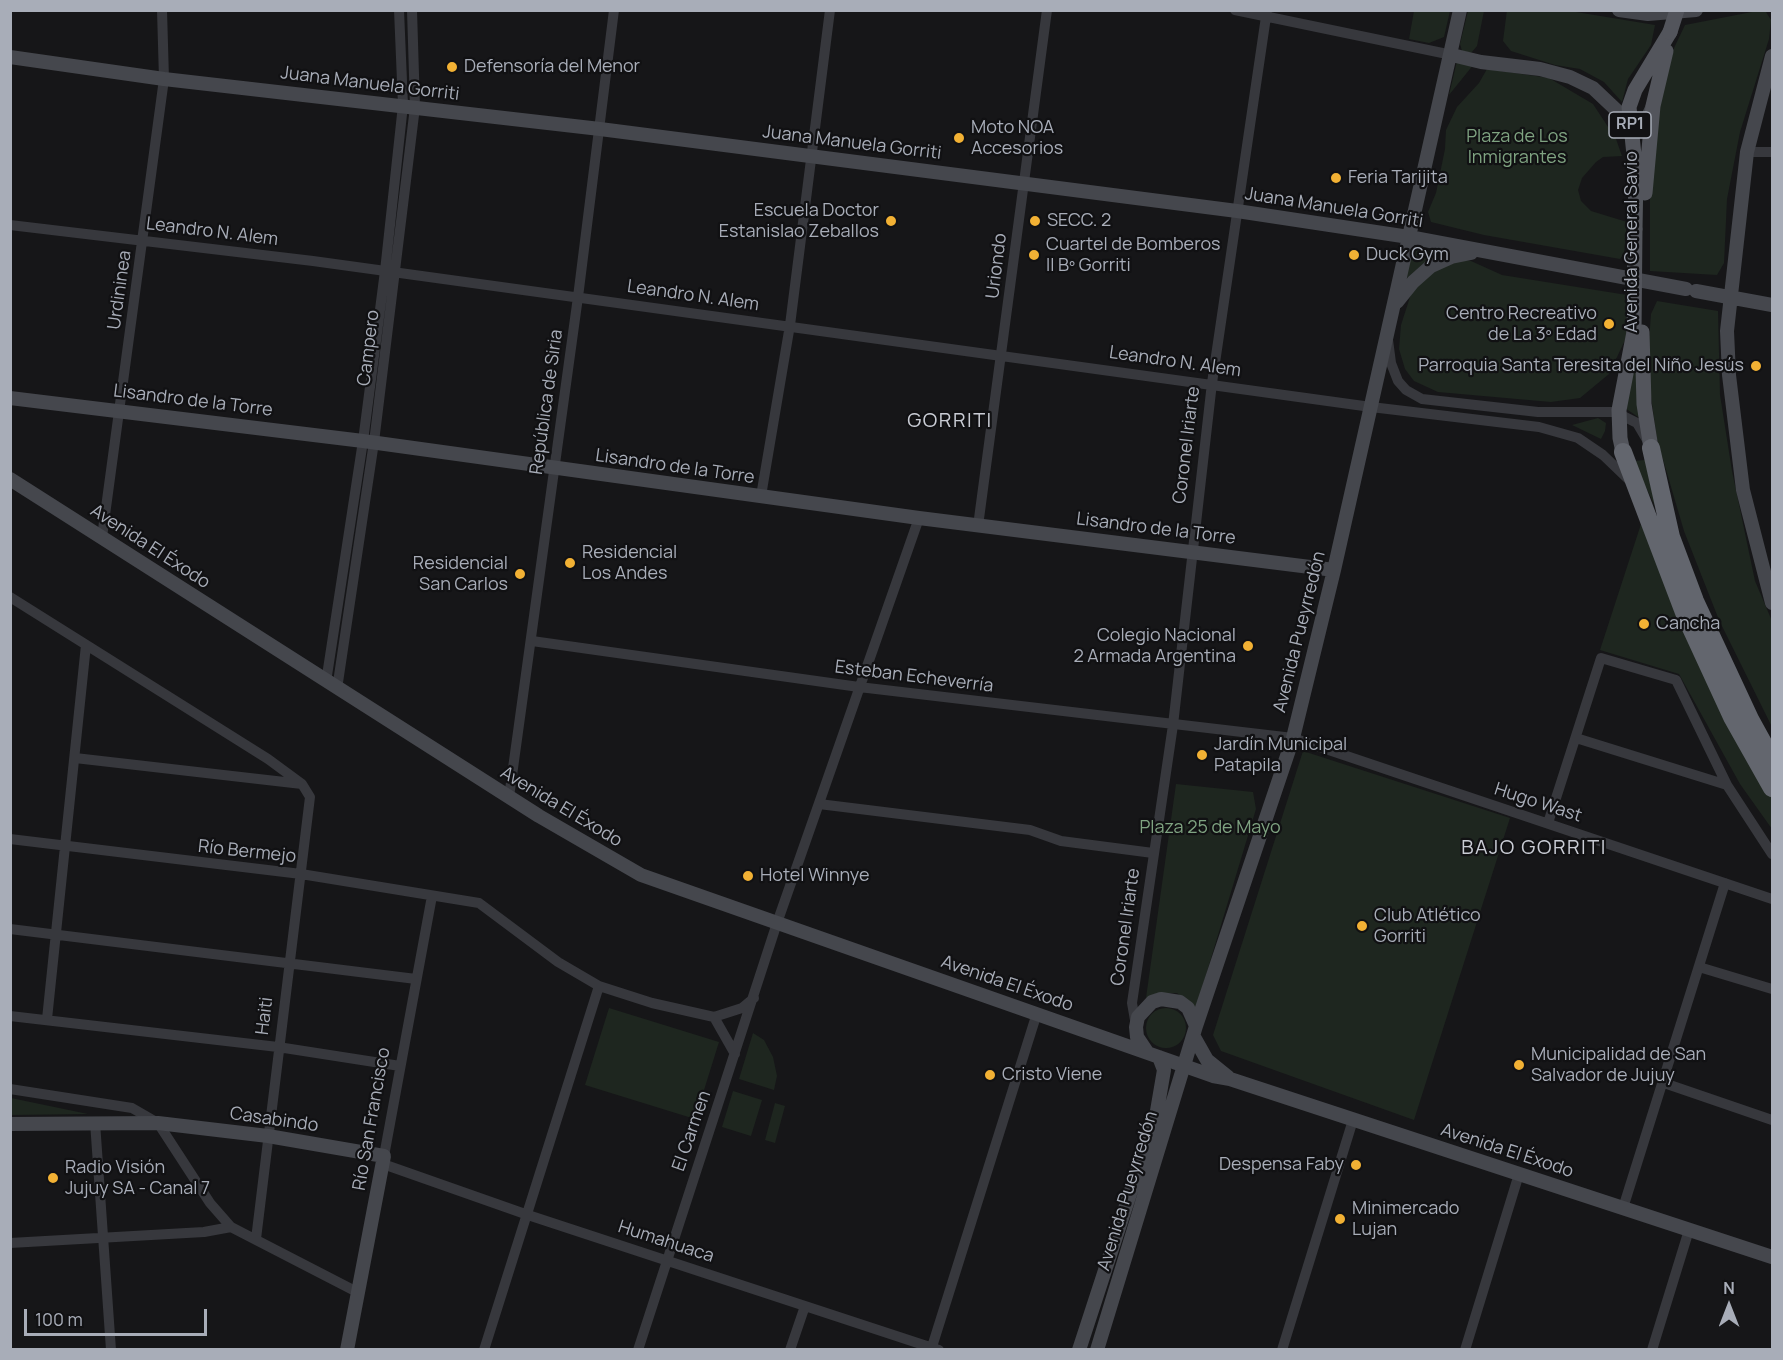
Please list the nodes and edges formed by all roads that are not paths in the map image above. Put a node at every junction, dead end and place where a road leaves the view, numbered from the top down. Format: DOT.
graph roads {
  1 [pos="162,10"];
  2 [pos="399,10"];
  3 [pos="412,10"];
  4 [pos="614,10"];
  5 [pos="830,10"];
  6 [pos="1047,10"];
  7 [pos="1235,10"];
  8 [pos="1460,10"];
  9 [pos="1619,10"];
  10 [pos="1677,10"];
  11 [pos="1696,10"];
  12 [pos="1267,13"];
  13 [pos="1670,32"];
  14 [pos="1452,55"];
  15 [pos="1773,56"];
  16 [pos="10,57"];
  17 [pos="164,79"];
  18 [pos="1610,105"];
  19 [pos="409,106"];
  20 [pos="1653,106"];
  21 [pos="1629,122"];
  22 [pos="600,129"];
  23 [pos="1634,152"];
  24 [pos="1747,152"];
  25 [pos="1773,152"];
  26 [pos="811,156"];
  27 [pos="1024,183"];
  28 [pos="1237,211"];
  29 [pos="10,225"];
  30 [pos="1639,229"];
  31 [pos="1409,237"];
  32 [pos="144,240"];
  33 [pos="1483,252"];
  34 [pos="391,272"];
  35 [pos="578,297"];
  36 [pos="1730,297"];
  37 [pos="1773,305"];
  38 [pos="1394,306"];
  39 [pos="790,325"];
  40 [pos="1638,332"];
  41 [pos="1388,334"];
  42 [pos="1003,354"];
  43 [pos="1212,383"];
  44 [pos="10,398"];
  45 [pos="1371,407"];
  46 [pos="119,410"];
  47 [pos="1619,413"];
  48 [pos="368,442"];
  49 [pos="1651,448"];
  50 [pos="1623,452"];
  51 [pos="553,469"];
  52 [pos="10,479"];
  53 [pos="1640,493"];
  54 [pos="761,496"];
  55 [pos="919,518"];
  56 [pos="978,526"];
  57 [pos="102,537"];
  58 [pos="1191,552"];
  59 [pos="1334,570"];
  60 [pos="10,597"];
  61 [pos="1773,603"];
  62 [pos="532,641"];
  63 [pos="86,645"];
  64 [pos="332,685"];
  65 [pos="859,687"];
  66 [pos="1173,725"];
  67 [pos="1293,738"];
  68 [pos="1576,738"];
  69 [pos="75,758"];
  70 [pos="1773,759"];
  71 [pos="302,784"];
  72 [pos="1727,785"];
  73 [pos="1773,788"];
  74 [pos="509,797"];
  75 [pos="819,804"];
  76 [pos="1548,824"];
  77 [pos="10,839"];
  78 [pos="67,848"];
  79 [pos="1153,853"];
  80 [pos="1773,854"];
  81 [pos="301,874"];
  82 [pos="1725,883"];
  83 [pos="432,896"];
  84 [pos="1773,899"];
  85 [pos="777,923"];
  86 [pos="10,929"];
  87 [pos="56,935"];
  88 [pos="288,962"];
  89 [pos="1699,967"];
  90 [pos="416,979"];
  91 [pos="599,986"];
  92 [pos="1773,989"];
  93 [pos="754,998"];
  94 [pos="1037,1013"];
  95 [pos="10,1016"];
  96 [pos="714,1017"];
  97 [pos="47,1019"];
  98 [pos="1136,1027"];
  99 [pos="1194,1036"];
  100 [pos="278,1047"];
  101 [pos="735,1054"];
  102 [pos="1158,1056"];
  103 [pos="400,1066"];
  104 [pos="1186,1066"];
  105 [pos="1230,1079"];
  106 [pos="1664,1083"];
  107 [pos="10,1089"];
  108 [pos="1353,1120"];
  109 [pos="1773,1120"];
  110 [pos="96,1122"];
  111 [pos="158,1123"];
  112 [pos="10,1124"];
  113 [pos="268,1136"];
  114 [pos="383,1160"];
  115 [pos="1519,1174"];
  116 [pos="1623,1208"];
  117 [pos="528,1215"];
  118 [pos="231,1227"];
  119 [pos="1689,1230"];
  120 [pos="104,1239"];
  121 [pos="256,1239"];
  122 [pos="10,1243"];
  123 [pos="1773,1257"];
  124 [pos="666,1260"];
  125 [pos="357,1292"];
  126 [pos="805,1306"];
  127 [pos="934,1349"];
  128 [pos="111,1350"];
  129 [pos="347,1350"];
  130 [pos="484,1350"];
  131 [pos="638,1350"];
  132 [pos="790,1350"];
  133 [pos="1079,1350"];
  134 [pos="1097,1350"];
  135 [pos="1282,1350"];
  136 [pos="1465,1350"];
  137 [pos="1652,1350"];
  1 -- 17 [label="street, Urdininea"];
  2 -- 19 [label="street, Campero"];
  3 -- 19 [label="street, Campero"];
  4 -- 22 [label="street, República de Siria"];
  5 -- 26 [label="street"];
  6 -- 27 [label="street, Uriondo"];
  7 -- 12 [label="street"];
  8 -- 14 [label="main road, Avenida Pueyrredón"];
  9 -- 11 [label="main road"];
  10 -- 13 [label="main road, RP1, bridge"];
  12 -- 14 [label="street"];
  12 -- 28 [label="street, Coronel Iriarte"];
  13 -- 20 [label="main road, Avenida General Savio / RP1"];
  13 -- 21 [label="main road, Avenida General Savio / RP1"];
  14 -- 18 [label="main road, RP1"];
  14 -- 31 [label="main road, Avenida Pueyrredón"];
  15 -- 24 [label="main road"];
  16 -- 17 [label="main road, Juana Manuela Gorriti"];
  17 -- 19 [label="main road, Juana Manuela Gorriti"];
  17 -- 32 [label="street, Urdininea"];
  18 -- 21 [label="main road, RP1"];
  18 -- 23 [label="main road, RP1"];
  19 -- 22 [label="main road, Juana Manuela Gorriti"];
  19 -- 34 [label="street, Campero"];
  20 -- 21 [label="main road, RP1"];
  20 -- 30 [label="main road, Avenida General Savio / RP1"];
  21 -- 23 [label="main road, Avenida General Savio / RP1"];
  22 -- 26 [label="main road, Juana Manuela Gorriti"];
  22 -- 35 [label="street, República de Siria"];
  23 -- 30 [label="main road, Avenida General Savio / RP1"];
  24 -- 25 [label="street"];
  24 -- 36 [label="main road"];
  26 -- 27 [label="main road, Juana Manuela Gorriti"];
  26 -- 39 [label="street"];
  27 -- 28 [label="main road, Juana Manuela Gorriti"];
  27 -- 42 [label="street, Uriondo"];
  28 -- 31 [label="main road, Juana Manuela Gorriti"];
  28 -- 43 [label="street, Coronel Iriarte"];
  29 -- 32 [label="street, Leandro N. Alem"];
  30 -- 40 [label="main road, Avenida General Savio / RP1"];
  31 -- 33 [label="main road, Juana Manuela Gorriti"];
  31 -- 38 [label="main road, Avenida Pueyrredón"];
  32 -- 34 [label="street, Leandro N. Alem"];
  32 -- 46 [label="street, Urdininea"];
  33 -- 36 [label="main road, Juana Manuela Gorriti"];
  33 -- 38 [label="main road"];
  34 -- 35 [label="street, Leandro N. Alem"];
  34 -- 48 [label="street, Campero"];
  35 -- 39 [label="street, Leandro N. Alem"];
  35 -- 51 [label="street, República de Siria"];
  36 -- 37 [label="main road, Juana Manuela Gorriti"];
  36 -- 61 [label="main road"];
  38 -- 41 [label="main road, Avenida Pueyrredón"];
  39 -- 42 [label="street, Leandro N. Alem"];
  39 -- 54 [label="street"];
  40 -- 47 [label="main road, Avenida General Savio / RP1"];
  40 -- 49 [label="main road, Avenida General Savio / RP1"];
  41 -- 45 [label="main road, Avenida Pueyrredón"];
  41 -- 47 [label="street"];
  42 -- 43 [label="street, Leandro N. Alem"];
  42 -- 56 [label="street, Uriondo"];
  43 -- 45 [label="street, Leandro N. Alem"];
  43 -- 58 [label="street, Coronel Iriarte"];
  44 -- 46 [label="main road, Lisandro de la Torre"];
  45 -- 53 [label="street, RP1"];
  45 -- 59 [label="main road, Avenida Pueyrredón"];
  46 -- 48 [label="main road, Lisandro de la Torre"];
  46 -- 57 [label="street, Urdininea"];
  47 -- 49 [label="street"];
  47 -- 50 [label="main road, Avenida General Savio / RP1"];
  48 -- 51 [label="main road, Lisandro de la Torre"];
  48 -- 64 [label="street, Campero"];
  49 -- 70 [label="highway, Avenida General Savio / RP1"];
  50 -- 53 [label="highway, Avenida General Savio / RP1"];
  51 -- 54 [label="main road, Lisandro de la Torre"];
  51 -- 62 [label="street, República de Siria"];
  52 -- 57 [label="main road, Avenida El Éxodo"];
  53 -- 73 [label="highway, Avenida General Savio / RP1"];
  54 -- 55 [label="main road, Lisandro de la Torre"];
  55 -- 56 [label="main road, Lisandro de la Torre"];
  55 -- 65 [label="street, El Carmen"];
  56 -- 58 [label="main road, Lisandro de la Torre"];
  57 -- 64 [label="main road, Avenida El Éxodo"];
  58 -- 59 [label="main road, Lisandro de la Torre"];
  58 -- 66 [label="street, Coronel Iriarte"];
  59 -- 67 [label="main road, Avenida Pueyrredón"];
  60 -- 63 [label="street"];
  62 -- 65 [label="street, Esteban Echeverría"];
  62 -- 74 [label="street, República de Siria"];
  63 -- 69 [label="street"];
  63 -- 71 [label="street"];
  64 -- 74 [label="main road, Avenida El Éxodo"];
  65 -- 66 [label="street, Esteban Echeverría"];
  65 -- 75 [label="street, El Carmen"];
  66 -- 67 [label="street, Esteban Echeverría"];
  66 -- 79 [label="street, Coronel Iriarte"];
  67 -- 76 [label="street, Hugo Wast"];
  67 -- 99 [label="main road, Avenida Pueyrredón"];
  68 -- 72 [label="street"];
  68 -- 72 [label="street"];
  68 -- 76 [label="street"];
  69 -- 71 [label="street"];
  69 -- 78 [label="street"];
  71 -- 81 [label="street, Haiti"];
  72 -- 80 [label="street"];
  74 -- 85 [label="main road, Avenida El Éxodo"];
  75 -- 79 [label="street"];
  75 -- 85 [label="street, El Carmen"];
  76 -- 82 [label="street, Hugo Wast"];
  77 -- 78 [label="street, Río Bermejo"];
  78 -- 81 [label="street, Río Bermejo"];
  78 -- 87 [label="street"];
  79 -- 98 [label="street, Coronel Iriarte"];
  81 -- 83 [label="street, Río Bermejo"];
  81 -- 88 [label="street, Haiti"];
  82 -- 84 [label="street, Hugo Wast"];
  82 -- 89 [label="street"];
  83 -- 90 [label="street, Río San Francisco"];
  83 -- 91 [label="street, Río Bermejo"];
  85 -- 93 [label="street, El Carmen"];
  85 -- 94 [label="main road, Avenida El Éxodo"];
  86 -- 87 [label="street"];
  87 -- 88 [label="street"];
  87 -- 97 [label="street"];
  88 -- 90 [label="street"];
  88 -- 100 [label="street, Haiti"];
  89 -- 92 [label="street"];
  89 -- 106 [label="street"];
  90 -- 103 [label="street, Río San Francisco"];
  91 -- 96 [label="street"];
  91 -- 117 [label="street"];
  93 -- 96 [label="street"];
  93 -- 101 [label="street, El Carmen"];
  94 -- 102 [label="main road, Avenida El Éxodo"];
  94 -- 127 [label="street"];
  95 -- 97 [label="street"];
  96 -- 101 [label="street"];
  97 -- 100 [label="street"];
  98 -- 99 [label="main road"];
  98 -- 102 [label="main road"];
  99 -- 102 [label="main road"];
  99 -- 104 [label="main road, Avenida Pueyrredón"];
  99 -- 105 [label="main road, Avenida El Éxodo"];
  100 -- 103 [label="street"];
  100 -- 113 [label="street, Haiti"];
  101 -- 124 [label="street, El Carmen"];
  102 -- 104 [label="main road, Avenida El Éxodo"];
  102 -- 133 [label="main road, Avenida Pueyrredón"];
  103 -- 114 [label="street, Río San Francisco"];
  104 -- 105 [label="main road, Avenida El Éxodo"];
  104 -- 134 [label="main road, Avenida Pueyrredón"];
  105 -- 108 [label="main road, Avenida El Éxodo"];
  106 -- 109 [label="street"];
  106 -- 116 [label="street"];
  107 -- 111 [label="street, Casabindo"];
  108 -- 115 [label="main road, Avenida El Éxodo"];
  108 -- 135 [label="street"];
  110 -- 111 [label="main road, Casabindo"];
  110 -- 112 [label="main road, Casabindo"];
  110 -- 120 [label="street"];
  111 -- 113 [label="main road, Casabindo"];
  111 -- 118 [label="street"];
  113 -- 114 [label="main road, Casabindo"];
  113 -- 121 [label="street, Haiti"];
  114 -- 117 [label="street, Humahuaca"];
  114 -- 125 [label="main road, Río San Francisco"];
  115 -- 116 [label="main road, Avenida El Éxodo"];
  115 -- 136 [label="street"];
  116 -- 119 [label="main road, Avenida El Éxodo"];
  117 -- 124 [label="street, Humahuaca"];
  117 -- 130 [label="street"];
  118 -- 120 [label="street"];
  118 -- 121 [label="street"];
  119 -- 123 [label="main road, Avenida El Éxodo"];
  119 -- 137 [label="street"];
  120 -- 122 [label="street"];
  120 -- 128 [label="street"];
  121 -- 125 [label="street"];
  124 -- 126 [label="street, Humahuaca"];
  124 -- 131 [label="street, El Carmen"];
  125 -- 129 [label="main road, Río San Francisco"];
  126 -- 127 [label="street, Humahuaca"];
  126 -- 132 [label="street"];
}
